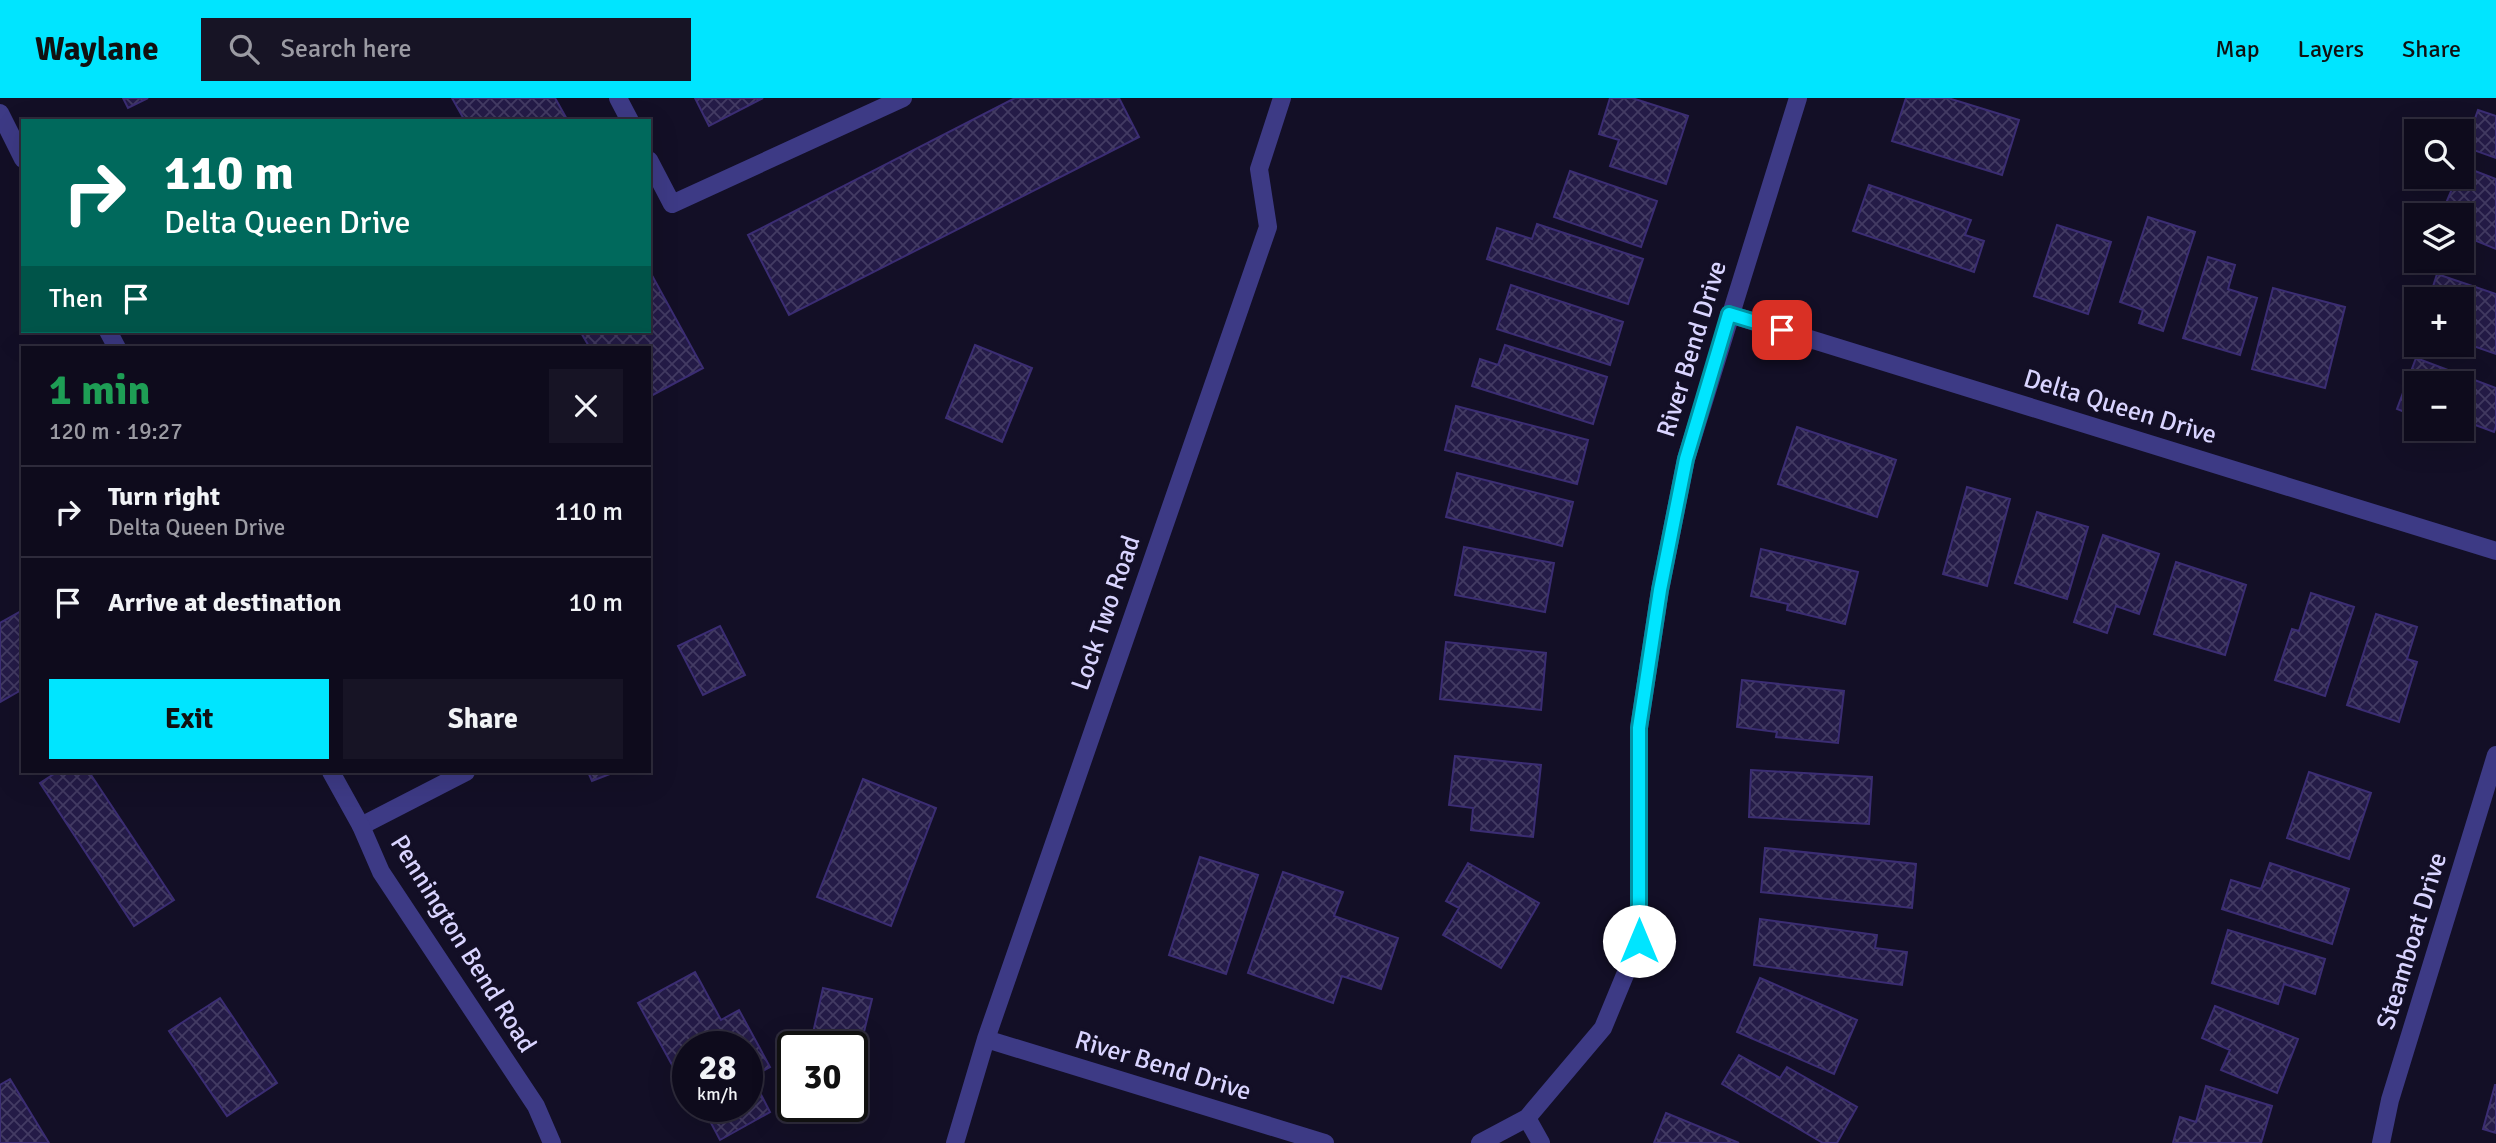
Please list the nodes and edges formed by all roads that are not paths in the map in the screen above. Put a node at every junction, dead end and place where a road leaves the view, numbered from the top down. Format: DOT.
graph roads {
  1 [pos="618,98"];
  2 [pos="903,98"];
  3 [pos="1282,98"];
  4 [pos="1798,98"];
  5 [pos="0,113"];
  6 [pos="628,119"];
  7 [pos="21,155"];
  8 [pos="651,164"];
  9 [pos="1729,314"];
  10 [pos="2496,551"];
  11 [pos="2496,755"];
  12 [pos="332,773"];
  13 [pos="464,773"];
  14 [pos="361,825"];
  15 [pos="986,1039"];
  16 [pos="1527,1118"];
  17 [pos="552,1143"];
  18 [pos="955,1143"];
  19 [pos="1325,1143"];
  20 [pos="1479,1143"];
  21 [pos="1541,1143"];
  22 [pos="2381,1143"];
  1 -- 6 [label="street"];
  2 -- 8 [label="street"];
  3 -- 15 [label="street, Lock Two Road"];
  4 -- 9 [label="street, River Bend Drive"];
  5 -- 7 [label="street"];
  9 -- 10 [label="street, Delta Queen Drive"];
  9 -- 16 [label="street, River Bend Drive"];
  11 -- 22 [label="street, Steamboat Drive"];
  12 -- 14 [label="street, Pennington Bend Road"];
  13 -- 14 [label="street"];
  14 -- 17 [label="street, Pennington Bend Road"];
  15 -- 18 [label="street, Lock Two Road"];
  15 -- 19 [label="street, River Bend Drive"];
  16 -- 20 [label="street, River Bend Drive"];
  16 -- 21 [label="street"];
}
